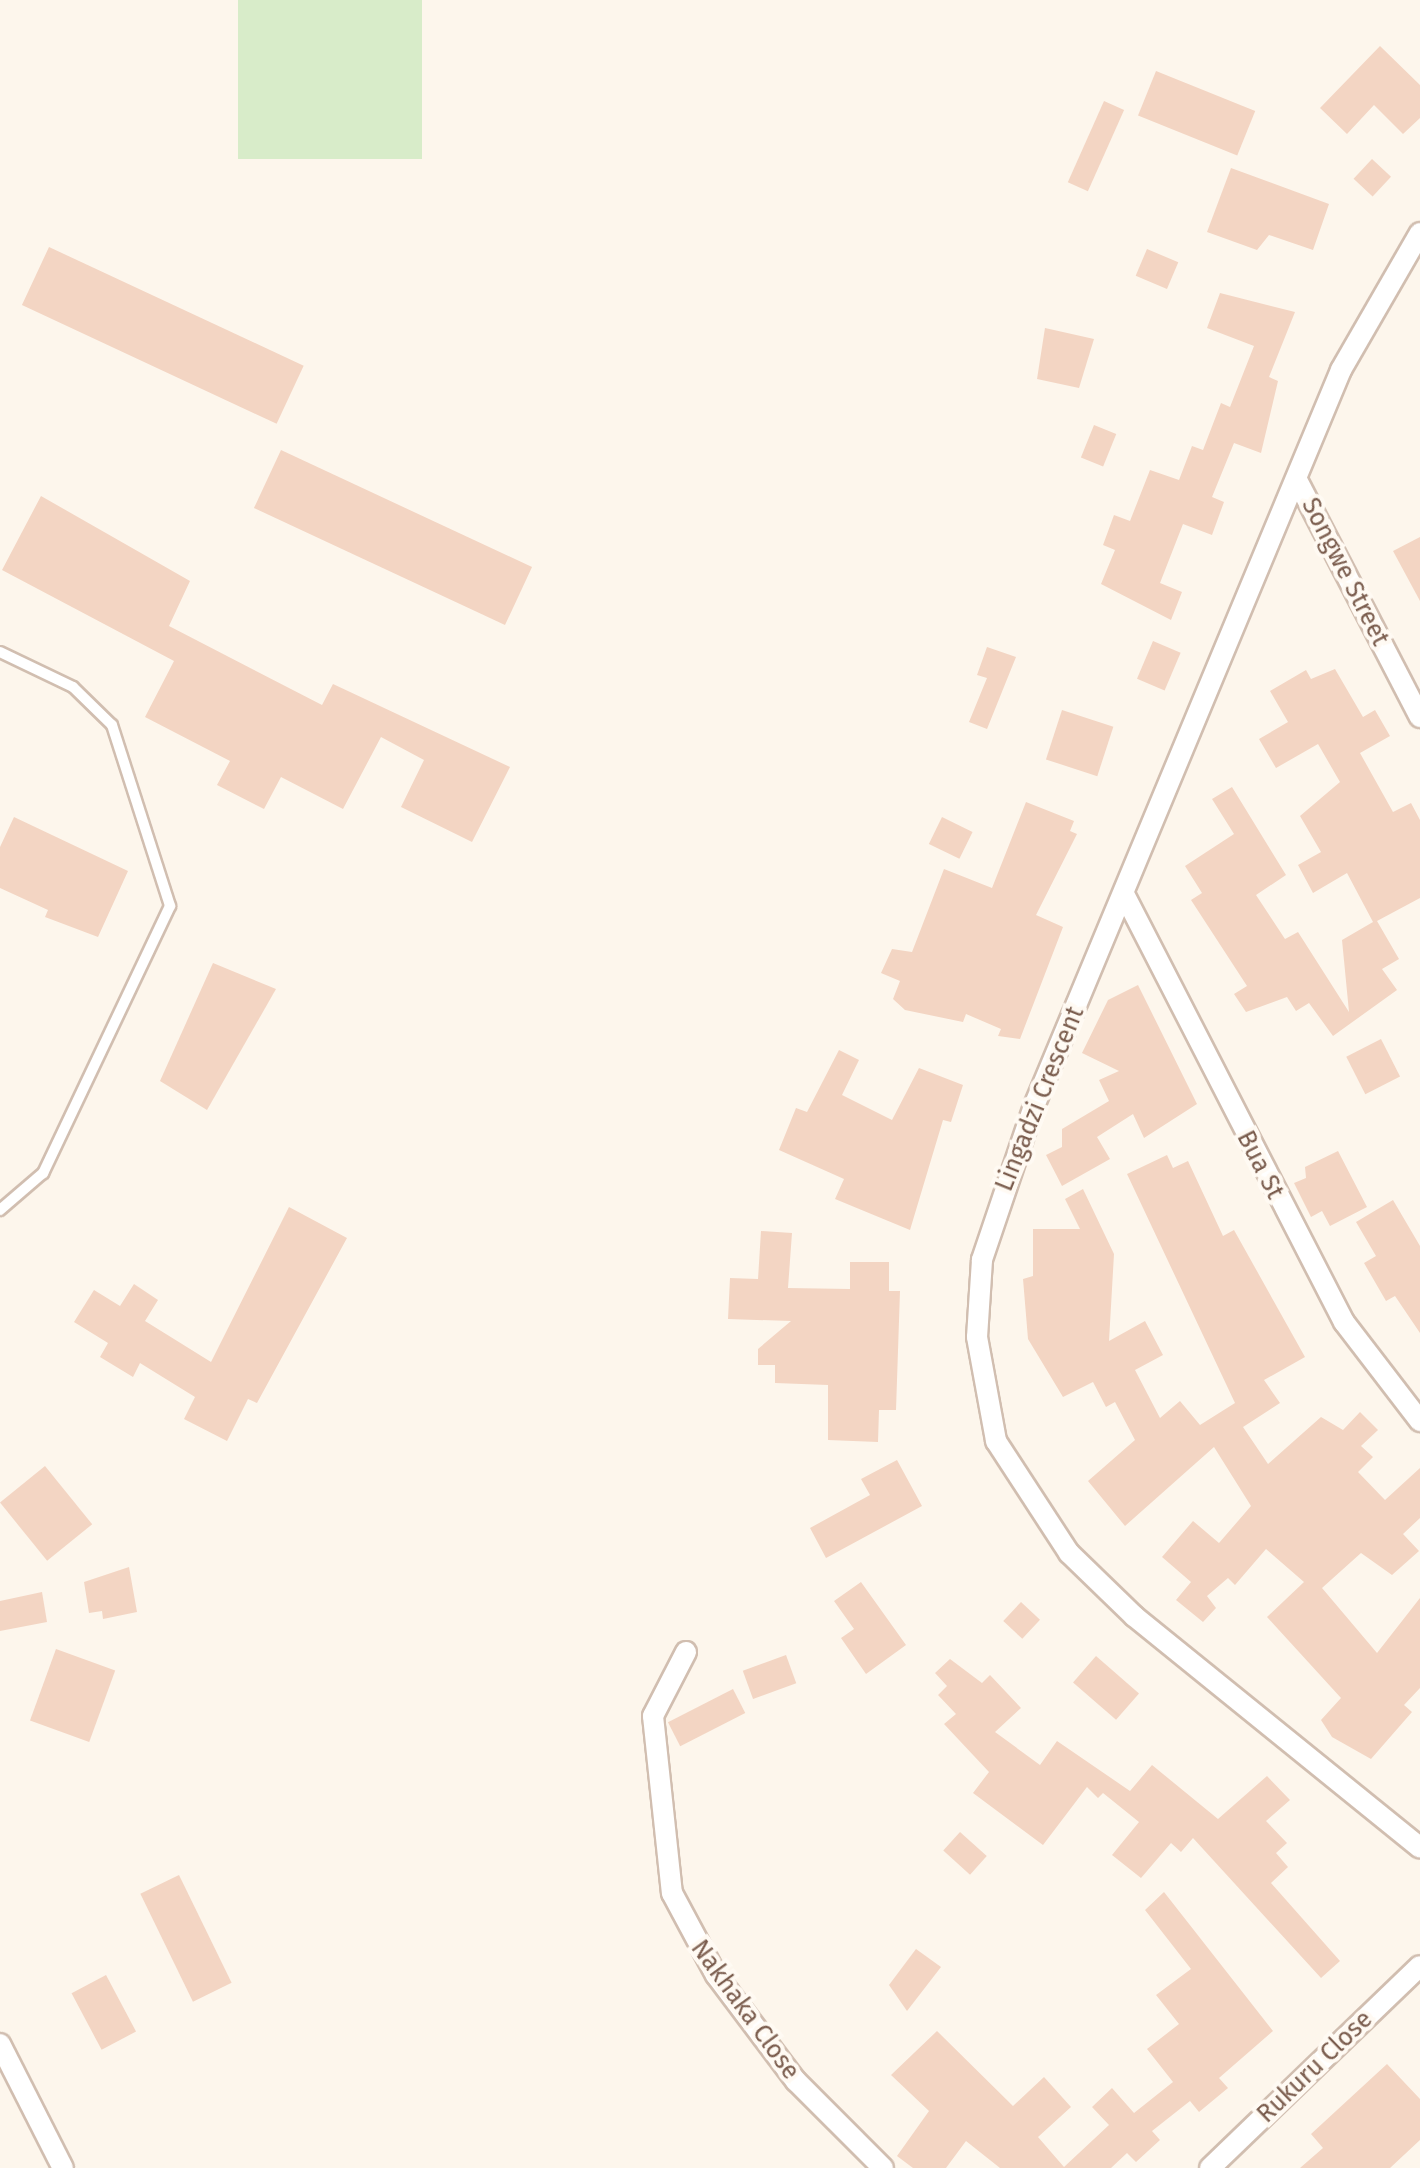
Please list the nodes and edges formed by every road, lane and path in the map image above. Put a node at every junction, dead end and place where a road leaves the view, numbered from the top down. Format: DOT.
graph roads {
  1 [pos="1420,233"];
  2 [pos="1298,480"];
  3 [pos="0,652"];
  4 [pos="1420,717"];
  5 [pos="1124,894"];
  6 [pos="0,1210"];
  7 [pos="1420,1422"];
  8 [pos="686,1652"];
  9 [pos="1420,1848"];
  10 [pos="1420,1966"];
  11 [pos="0,2044"];
  12 [pos="63,2168"];
  13 [pos="883,2168"];
  14 [pos="1210,2168"];
  1 -- 2 [label="street, Lingadzi Crescent"];
  2 -- 4 [label="street, Songwe Street"];
  2 -- 5 [label="street, Lingadzi Crescent"];
  3 -- 6 [label="lane"];
  5 -- 7 [label="street, Bua St"];
  5 -- 9 [label="street, Lingadzi Crescent"];
  8 -- 13 [label="street, Nakhaka Close"];
  10 -- 14 [label="street, Rukuru Close"];
  11 -- 12 [label="street"];
}
